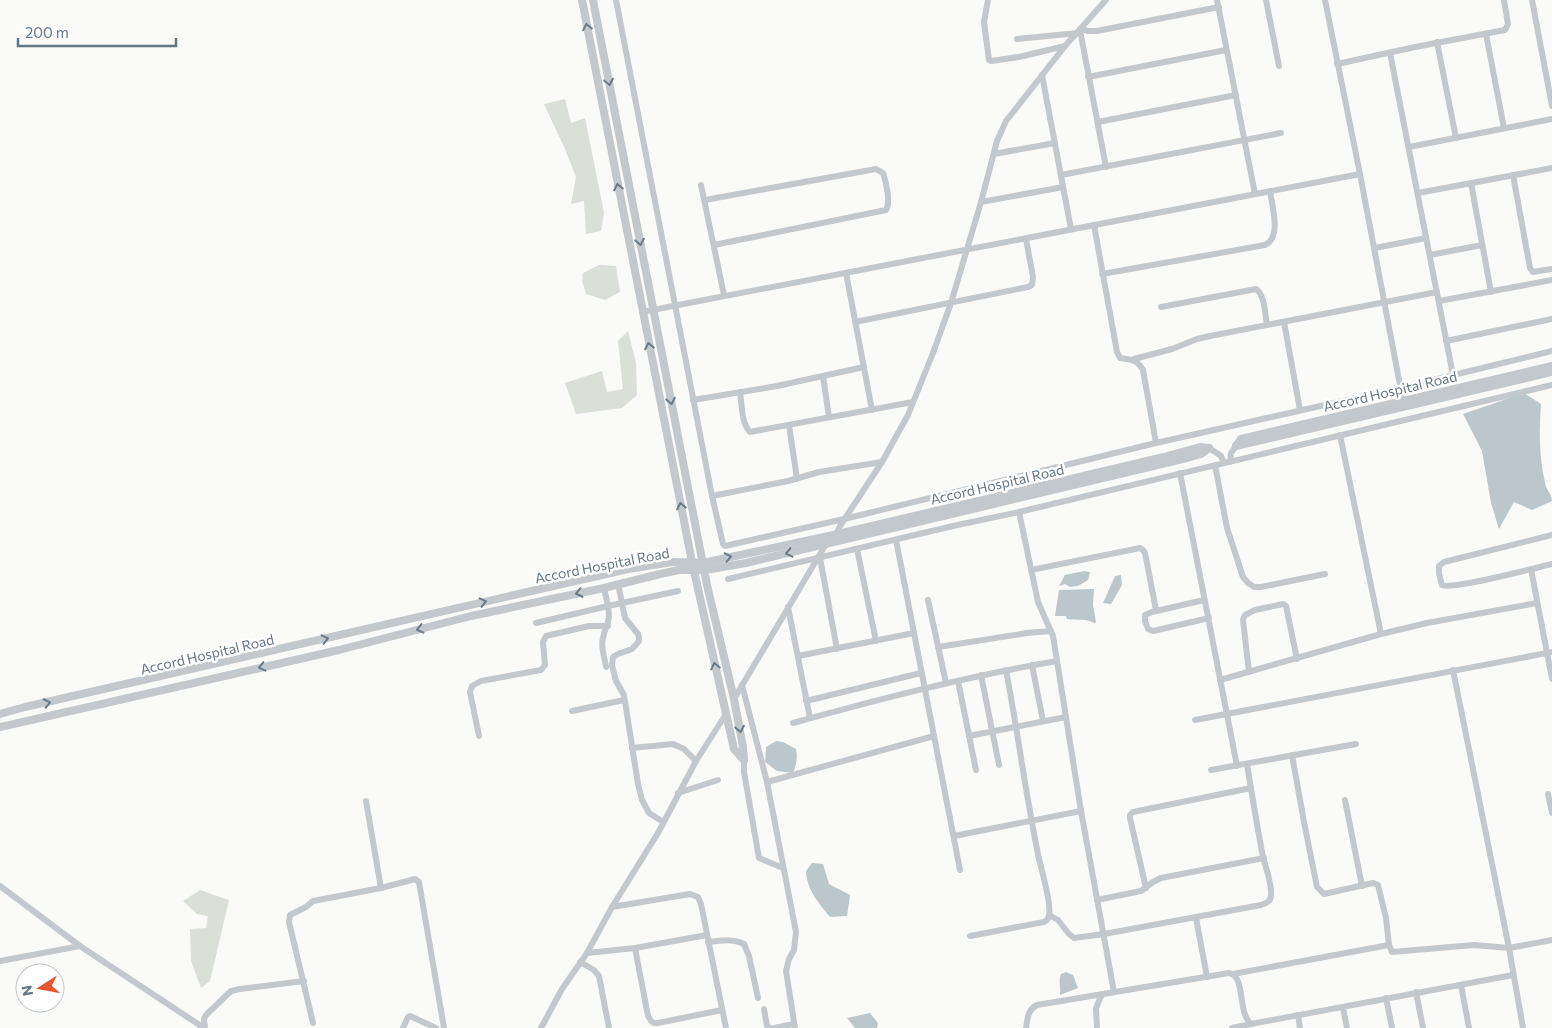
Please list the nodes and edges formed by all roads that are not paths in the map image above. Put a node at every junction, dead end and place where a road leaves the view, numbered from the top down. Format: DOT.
graph roads {
  1 [pos="582,0"];
  2 [pos="593,0"];
  3 [pos="616,0"];
  4 [pos="988,0"];
  5 [pos="1106,0"];
  6 [pos="1266,0"];
  7 [pos="1325,0"];
  8 [pos="1507,0"];
  9 [pos="1532,0"];
  10 [pos="1218,3"];
  11 [pos="1080,31"];
  12 [pos="1486,34"];
  13 [pos="1017,39"];
  14 [pos="1437,42"];
  15 [pos="1065,46"];
  16 [pos="1226,50"];
  17 [pos="1390,53"];
  18 [pos="1337,64"];
  19 [pos="1279,66"];
  20 [pos="1042,75"];
  21 [pos="1088,77"];
  22 [pos="1236,95"];
  23 [pos="1552,106"];
  24 [pos="1552,119"];
  25 [pos="1098,122"];
  26 [pos="1504,128"];
  27 [pos="1281,133"];
  28 [pos="1456,138"];
  29 [pos="1245,140"];
  30 [pos="1055,143"];
  31 [pos="1409,147"];
  32 [pos="994,154"];
  33 [pos="1106,167"];
  34 [pos="1552,168"];
  35 [pos="1360,174"];
  36 [pos="1061,175"];
  37 [pos="1513,175"];
  38 [pos="1471,183"];
  39 [pos="702,185"];
  40 [pos="1064,187"];
  41 [pos="1270,191"];
  42 [pos="1418,193"];
  43 [pos="1255,194"];
  44 [pos="705,200"];
  45 [pos="981,202"];
  46 [pos="1094,225"];
  47 [pos="1071,229"];
  48 [pos="1426,238"];
  49 [pos="1026,239"];
  50 [pos="714,244"];
  51 [pos="1482,245"];
  52 [pos="1375,248"];
  53 [pos="967,250"];
  54 [pos="1430,255"];
  55 [pos="1552,269"];
  56 [pos="846,273"];
  57 [pos="1102,274"];
  58 [pos="1552,280"];
  59 [pos="1437,292"];
  60 [pos="1491,292"];
  61 [pos="724,295"];
  62 [pos="1384,302"];
  63 [pos="1439,302"];
  64 [pos="950,303"];
  65 [pos="676,305"];
  66 [pos="1161,307"];
  67 [pos="654,310"];
  68 [pos="642,312"];
  69 [pos="1552,319"];
  70 [pos="855,322"];
  71 [pos="1284,322"];
  72 [pos="1267,325"];
  73 [pos="1446,341"];
  74 [pos="1552,351"];
  75 [pos="1134,360"];
  76 [pos="1552,366"];
  77 [pos="864,367"];
  78 [pos="1552,372"];
  79 [pos="1453,375"];
  80 [pos="823,376"];
  81 [pos="1552,385"];
  82 [pos="1400,388"];
  83 [pos="740,392"];
  84 [pos="694,400"];
  85 [pos="1403,401"];
  86 [pos="913,402"];
  87 [pos="872,410"];
  88 [pos="1300,410"];
  89 [pos="829,418"];
  90 [pos="789,425"];
  91 [pos="1340,435"];
  92 [pos="1156,443"];
  93 [pos="1236,446"];
  94 [pos="1210,448"];
  95 [pos="882,462"];
  96 [pos="1227,462"];
  97 [pos="1214,465"];
  98 [pos="1180,473"];
  99 [pos="797,479"];
  100 [pos="712,496"];
  101 [pos="1020,512"];
  102 [pos="844,519"];
  103 [pos="836,535"];
  104 [pos="1552,535"];
  105 [pos="896,540"];
  106 [pos="826,544"];
  107 [pos="857,549"];
  108 [pos="819,558"];
  109 [pos="692,562"];
  110 [pos="1552,564"];
  111 [pos="704,566"];
  112 [pos="1531,569"];
  113 [pos="1031,570"];
  114 [pos="694,571"];
  115 [pos="1325,574"];
  116 [pos="728,580"];
  117 [pos="618,584"];
  118 [pos="604,588"];
  119 [pos="678,591"];
  120 [pos="928,600"];
  121 [pos="1204,600"];
  122 [pos="622,602"];
  123 [pos="1537,603"];
  124 [pos="608,606"];
  125 [pos="788,607"];
  126 [pos="1156,610"];
  127 [pos="1209,618"];
  128 [pos="536,623"];
  129 [pos="608,626"];
  130 [pos="1051,631"];
  131 [pos="914,633"];
  132 [pos="1381,634"];
  133 [pos="876,641"];
  134 [pos="938,647"];
  135 [pos="837,649"];
  136 [pos="1550,652"];
  137 [pos="798,656"];
  138 [pos="1297,659"];
  139 [pos="1057,661"];
  140 [pos="1032,665"];
  141 [pos="606,667"];
  142 [pos="1006,670"];
  143 [pos="1453,670"];
  144 [pos="1249,672"];
  145 [pos="921,673"];
  146 [pos="981,676"];
  147 [pos="1552,679"];
  148 [pos="1220,680"];
  149 [pos="958,681"];
  150 [pos="946,683"];
  151 [pos="742,685"];
  152 [pos="924,688"];
  153 [pos="734,699"];
  154 [pos="624,700"];
  155 [pos="806,701"];
  156 [pos="572,711"];
  157 [pos="0,714"];
  158 [pos="726,714"];
  159 [pos="1227,714"];
  160 [pos="1066,717"];
  161 [pos="810,718"];
  162 [pos="1195,720"];
  163 [pos="1042,722"];
  164 [pos="792,723"];
  165 [pos="1017,726"];
  166 [pos="0,727"];
  167 [pos="993,731"];
  168 [pos="479,736"];
  169 [pos="934,736"];
  170 [pos="969,736"];
  171 [pos="1356,744"];
  172 [pos="632,748"];
  173 [pos="1292,755"];
  174 [pos="744,760"];
  175 [pos="696,761"];
  176 [pos="1247,764"];
  177 [pos="999,765"];
  178 [pos="1237,766"];
  179 [pos="976,770"];
  180 [pos="1211,770"];
  181 [pos="718,780"];
  182 [pos="767,782"];
  183 [pos="1251,788"];
  184 [pos="678,793"];
  185 [pos="1548,794"];
  186 [pos="1345,800"];
  187 [pos="366,801"];
  188 [pos="1081,811"];
  189 [pos="1552,813"];
  190 [pos="1031,820"];
  191 [pos="663,822"];
  192 [pos="954,836"];
  193 [pos="1264,858"];
  194 [pos="784,868"];
  195 [pos="960,870"];
  196 [pos="0,886"];
  197 [pos="1362,886"];
  198 [pos="381,888"];
  199 [pos="1146,888"];
  200 [pos="1097,900"];
  201 [pos="612,907"];
  202 [pos="1049,915"];
  203 [pos="1196,918"];
  204 [pos="1104,934"];
  205 [pos="707,935"];
  206 [pos="970,936"];
  207 [pos="1552,940"];
  208 [pos="708,942"];
  209 [pos="80,946"];
  210 [pos="1389,946"];
  211 [pos="635,948"];
  212 [pos="1509,948"];
  213 [pos="587,953"];
  214 [pos="0,961"];
  215 [pos="580,962"];
  216 [pos="1233,974"];
  217 [pos="1512,975"];
  218 [pos="1207,977"];
  219 [pos="304,981"];
  220 [pos="1461,985"];
  221 [pos="1114,992"];
  222 [pos="1416,992"];
  223 [pos="1102,994"];
  224 [pos="758,998"];
  225 [pos="1386,998"];
  226 [pos="1343,1008"];
  227 [pos="764,1009"];
  228 [pos="722,1010"];
  229 [pos="1298,1015"];
  230 [pos="314,1023"];
  231 [pos="1251,1024"];
  232 [pos="1259,1025"];
  233 [pos="795,1026"];
  234 [pos="205,1028"];
  235 [pos="403,1028"];
  236 [pos="436,1028"];
  237 [pos="444,1028"];
  238 [pos="541,1028"];
  239 [pos="609,1028"];
  240 [pos="726,1028"];
  241 [pos="772,1028"];
  242 [pos="1026,1028"];
  243 [pos="1097,1028"];
  244 [pos="1232,1028"];
  245 [pos="1300,1028"];
  246 [pos="1347,1028"];
  247 [pos="1392,1028"];
  248 [pos="1423,1028"];
  249 [pos="1469,1028"];
  250 [pos="1523,1028"];
  68 -- 1 [label="street, one-way"];
  2 -- 67 [label="street, one-way"];
  3 -- 65 [label="street"];
  4 -- 15 [label="street"];
  5 -- 11 [label="street"];
  6 -- 19 [label="street"];
  7 -- 18 [label="street"];
  8 -- 12 [label="street"];
  9 -- 23 [label="street"];
  10 -- 11 [label="street"];
  10 -- 16 [label="street"];
  11 -- 13 [label="street"];
  11 -- 15 [label="street"];
  11 -- 21 [label="street"];
  12 -- 14 [label="street"];
  12 -- 26 [label="street"];
  14 -- 17 [label="street"];
  14 -- 28 [label="street"];
  15 -- 20 [label="street"];
  16 -- 21 [label="street"];
  16 -- 22 [label="street"];
  17 -- 18 [label="street"];
  17 -- 31 [label="street"];
  18 -- 35 [label="street"];
  20 -- 30 [label="street"];
  20 -- 32 [label="street"];
  21 -- 25 [label="street"];
  22 -- 25 [label="street"];
  22 -- 29 [label="street"];
  24 -- 26 [label="street"];
  25 -- 33 [label="street"];
  26 -- 28 [label="street"];
  27 -- 29 [label="street"];
  28 -- 31 [label="street"];
  29 -- 33 [label="street"];
  29 -- 43 [label="street"];
  30 -- 32 [label="street"];
  30 -- 36 [label="street"];
  31 -- 42 [label="street"];
  32 -- 45 [label="street"];
  33 -- 36 [label="street"];
  34 -- 37 [label="street"];
  35 -- 41 [label="street"];
  35 -- 52 [label="street"];
  36 -- 40 [label="street"];
  37 -- 38 [label="street"];
  37 -- 55 [label="street"];
  38 -- 42 [label="street"];
  38 -- 51 [label="street"];
  39 -- 44 [label="street"];
  40 -- 45 [label="street"];
  40 -- 47 [label="street"];
  41 -- 43 [label="street"];
  41 -- 57 [label="street"];
  42 -- 48 [label="street"];
  43 -- 46 [label="street"];
  44 -- 50 [label="street"];
  44 -- 50 [label="street"];
  45 -- 53 [label="street"];
  46 -- 47 [label="street"];
  46 -- 57 [label="street"];
  47 -- 49 [label="street"];
  48 -- 52 [label="street"];
  48 -- 54 [label="street"];
  49 -- 53 [label="street"];
  49 -- 64 [label="street"];
  50 -- 61 [label="street"];
  51 -- 54 [label="street"];
  51 -- 60 [label="street"];
  52 -- 62 [label="street"];
  53 -- 56 [label="street"];
  53 -- 64 [label="street"];
  54 -- 59 [label="street"];
  56 -- 61 [label="street"];
  56 -- 70 [label="street"];
  57 -- 75 [label="street"];
  58 -- 60 [label="street"];
  59 -- 62 [label="street"];
  59 -- 63 [label="street"];
  60 -- 63 [label="street"];
  61 -- 65 [label="street"];
  62 -- 71 [label="street"];
  62 -- 82 [label="street"];
  63 -- 73 [label="street"];
  64 -- 70 [label="street"];
  64 -- 86 [label="street"];
  65 -- 67 [label="street"];
  65 -- 84 [label="street"];
  66 -- 72 [label="street"];
  67 -- 68 [label="street"];
  67 -- 111 [label="street, one-way"];
  109 -- 68 [label="street, one-way"];
  69 -- 73 [label="street"];
  70 -- 77 [label="street"];
  71 -- 72 [label="street"];
  71 -- 88 [label="street"];
  72 -- 75 [label="street"];
  73 -- 79 [label="street"];
  74 -- 79 [label="street"];
  75 -- 92 [label="street"];
  76 -- 85 [label="street, Accord Hospital Road"];
  77 -- 80 [label="street"];
  77 -- 87 [label="street"];
  78 -- 93 [label="street"];
  79 -- 82 [label="street"];
  80 -- 83 [label="street"];
  80 -- 89 [label="street"];
  81 -- 91 [label="street"];
  82 -- 85 [label="street"];
  82 -- 88 [label="street"];
  83 -- 84 [label="street"];
  83 -- 90 [label="street"];
  84 -- 100 [label="street"];
  85 -- 93 [label="street, Accord Hospital Road"];
  86 -- 87 [label="street"];
  86 -- 95 [label="street"];
  87 -- 89 [label="street"];
  88 -- 92 [label="street"];
  89 -- 90 [label="street"];
  90 -- 99 [label="street"];
  91 -- 96 [label="street"];
  91 -- 132 [label="street"];
  92 -- 102 [label="street"];
  93 -- 96 [label="street"];
  94 -- 96 [label="street"];
  94 -- 103 [label="street, Accord Hospital Road"];
  94 -- 106 [label="street"];
  95 -- 99 [label="street"];
  95 -- 102 [label="street"];
  96 -- 97 [label="street"];
  97 -- 98 [label="street"];
  97 -- 115 [label="street"];
  98 -- 101 [label="street"];
  98 -- 121 [label="street"];
  99 -- 100 [label="street"];
  100 -- 102 [label="street"];
  101 -- 105 [label="street"];
  101 -- 113 [label="street"];
  102 -- 103 [label="street"];
  111 -- 103 [label="street, Accord Hospital Road, one-way"];
  104 -- 112 [label="street"];
  105 -- 107 [label="street"];
  105 -- 131 [label="street"];
  106 -- 108 [label="street"];
  106 -- 111 [label="street, one-way"];
  107 -- 108 [label="street"];
  107 -- 133 [label="street"];
  108 -- 116 [label="street"];
  108 -- 125 [label="street"];
  108 -- 135 [label="street"];
  109 -- 111 [label="street, Accord Hospital Road"];
  109 -- 114 [label="street"];
  157 -- 109 [label="street, Accord Hospital Road, one-way"];
  110 -- 112 [label="street"];
  111 -- 114 [label="street"];
  111 -- 153 [label="street"];
  112 -- 123 [label="street"];
  113 -- 126 [label="street"];
  113 -- 130 [label="street"];
  114 -- 117 [label="street"];
  158 -- 114 [label="street, one-way"];
  117 -- 118 [label="street"];
  117 -- 122 [label="street"];
  118 -- 124 [label="street"];
  118 -- 166 [label="street, one-way"];
  119 -- 122 [label="street"];
  120 -- 134 [label="street"];
  121 -- 126 [label="street"];
  121 -- 127 [label="street"];
  122 -- 124 [label="street"];
  122 -- 154 [label="street"];
  123 -- 132 [label="street"];
  123 -- 136 [label="street"];
  124 -- 128 [label="street"];
  124 -- 129 [label="street"];
  125 -- 137 [label="street"];
  125 -- 151 [label="street"];
  126 -- 127 [label="street"];
  127 -- 148 [label="street"];
  129 -- 141 [label="street"];
  129 -- 168 [label="street"];
  130 -- 134 [label="street"];
  130 -- 139 [label="street"];
  131 -- 133 [label="street"];
  131 -- 145 [label="street"];
  132 -- 138 [label="street"];
  133 -- 135 [label="street"];
  134 -- 150 [label="street"];
  135 -- 137 [label="street"];
  136 -- 143 [label="street"];
  136 -- 147 [label="street"];
  137 -- 155 [label="street"];
  138 -- 144 [label="street"];
  138 -- 144 [label="street"];
  139 -- 140 [label="street"];
  139 -- 160 [label="street"];
  140 -- 142 [label="street"];
  140 -- 163 [label="street"];
  142 -- 146 [label="street"];
  142 -- 165 [label="street"];
  143 -- 159 [label="street"];
  143 -- 212 [label="street"];
  144 -- 148 [label="street"];
  145 -- 152 [label="street"];
  145 -- 155 [label="street"];
  146 -- 149 [label="street"];
  146 -- 167 [label="street"];
  148 -- 159 [label="street"];
  149 -- 150 [label="street"];
  149 -- 170 [label="street"];
  150 -- 152 [label="street"];
  151 -- 153 [label="street"];
  151 -- 182 [label="street"];
  152 -- 161 [label="street"];
  152 -- 169 [label="street"];
  153 -- 174 [label="street, one-way"];
  154 -- 156 [label="street"];
  154 -- 172 [label="street"];
  155 -- 161 [label="street"];
  158 -- 174 [label="street"];
  158 -- 175 [label="street"];
  159 -- 162 [label="street"];
  159 -- 178 [label="street"];
  160 -- 163 [label="street"];
  160 -- 188 [label="street"];
  161 -- 164 [label="street"];
  163 -- 165 [label="street"];
  165 -- 167 [label="street"];
  165 -- 190 [label="street"];
  167 -- 170 [label="street"];
  167 -- 177 [label="street"];
  169 -- 182 [label="street"];
  169 -- 192 [label="street"];
  170 -- 179 [label="street"];
  171 -- 173 [label="street"];
  172 -- 175 [label="street"];
  172 -- 191 [label="street"];
  173 -- 176 [label="street"];
  173 -- 197 [label="street"];
  174 -- 194 [label="street"];
  175 -- 184 [label="street"];
  176 -- 178 [label="street"];
  176 -- 183 [label="street"];
  178 -- 180 [label="street"];
  181 -- 184 [label="street"];
  182 -- 194 [label="street"];
  183 -- 193 [label="street"];
  183 -- 199 [label="street"];
  184 -- 191 [label="street"];
  185 -- 189 [label="street"];
  186 -- 197 [label="street"];
  187 -- 198 [label="street"];
  188 -- 190 [label="street"];
  188 -- 200 [label="street"];
  190 -- 192 [label="street"];
  190 -- 202 [label="street"];
  191 -- 201 [label="street"];
  192 -- 195 [label="street"];
  193 -- 199 [label="street"];
  193 -- 203 [label="street"];
  194 -- 233 [label="street"];
  196 -- 209 [label="street"];
  197 -- 210 [label="street"];
  198 -- 219 [label="street"];
  198 -- 237 [label="street"];
  199 -- 200 [label="street"];
  200 -- 204 [label="street"];
  201 -- 205 [label="street"];
  201 -- 213 [label="street"];
  202 -- 204 [label="street"];
  202 -- 206 [label="street"];
  203 -- 204 [label="street"];
  203 -- 218 [label="street"];
  204 -- 221 [label="street"];
  205 -- 208 [label="street"];
  205 -- 211 [label="street"];
  207 -- 212 [label="street"];
  208 -- 224 [label="street"];
  208 -- 228 [label="street"];
  209 -- 214 [label="street"];
  209 -- 234 [label="street"];
  210 -- 212 [label="street"];
  210 -- 216 [label="street"];
  211 -- 213 [label="street"];
  211 -- 228 [label="street"];
  212 -- 217 [label="street"];
  213 -- 215 [label="street"];
  215 -- 238 [label="street"];
  215 -- 239 [label="street"];
  216 -- 218 [label="street"];
  216 -- 231 [label="street"];
  217 -- 220 [label="street"];
  217 -- 250 [label="street"];
  218 -- 221 [label="street"];
  219 -- 230 [label="street"];
  219 -- 234 [label="street"];
  220 -- 222 [label="street"];
  220 -- 249 [label="street"];
  221 -- 223 [label="street"];
  222 -- 225 [label="street"];
  222 -- 248 [label="street"];
  223 -- 242 [label="street"];
  223 -- 243 [label="street"];
  225 -- 226 [label="street"];
  225 -- 247 [label="street"];
  226 -- 229 [label="street"];
  226 -- 246 [label="street"];
  227 -- 241 [label="street"];
  228 -- 240 [label="street"];
  229 -- 232 [label="street"];
  229 -- 245 [label="street"];
  231 -- 232 [label="street"];
  231 -- 244 [label="street"];
  233 -- 241 [label="street"];
  235 -- 236 [label="street"];
}
